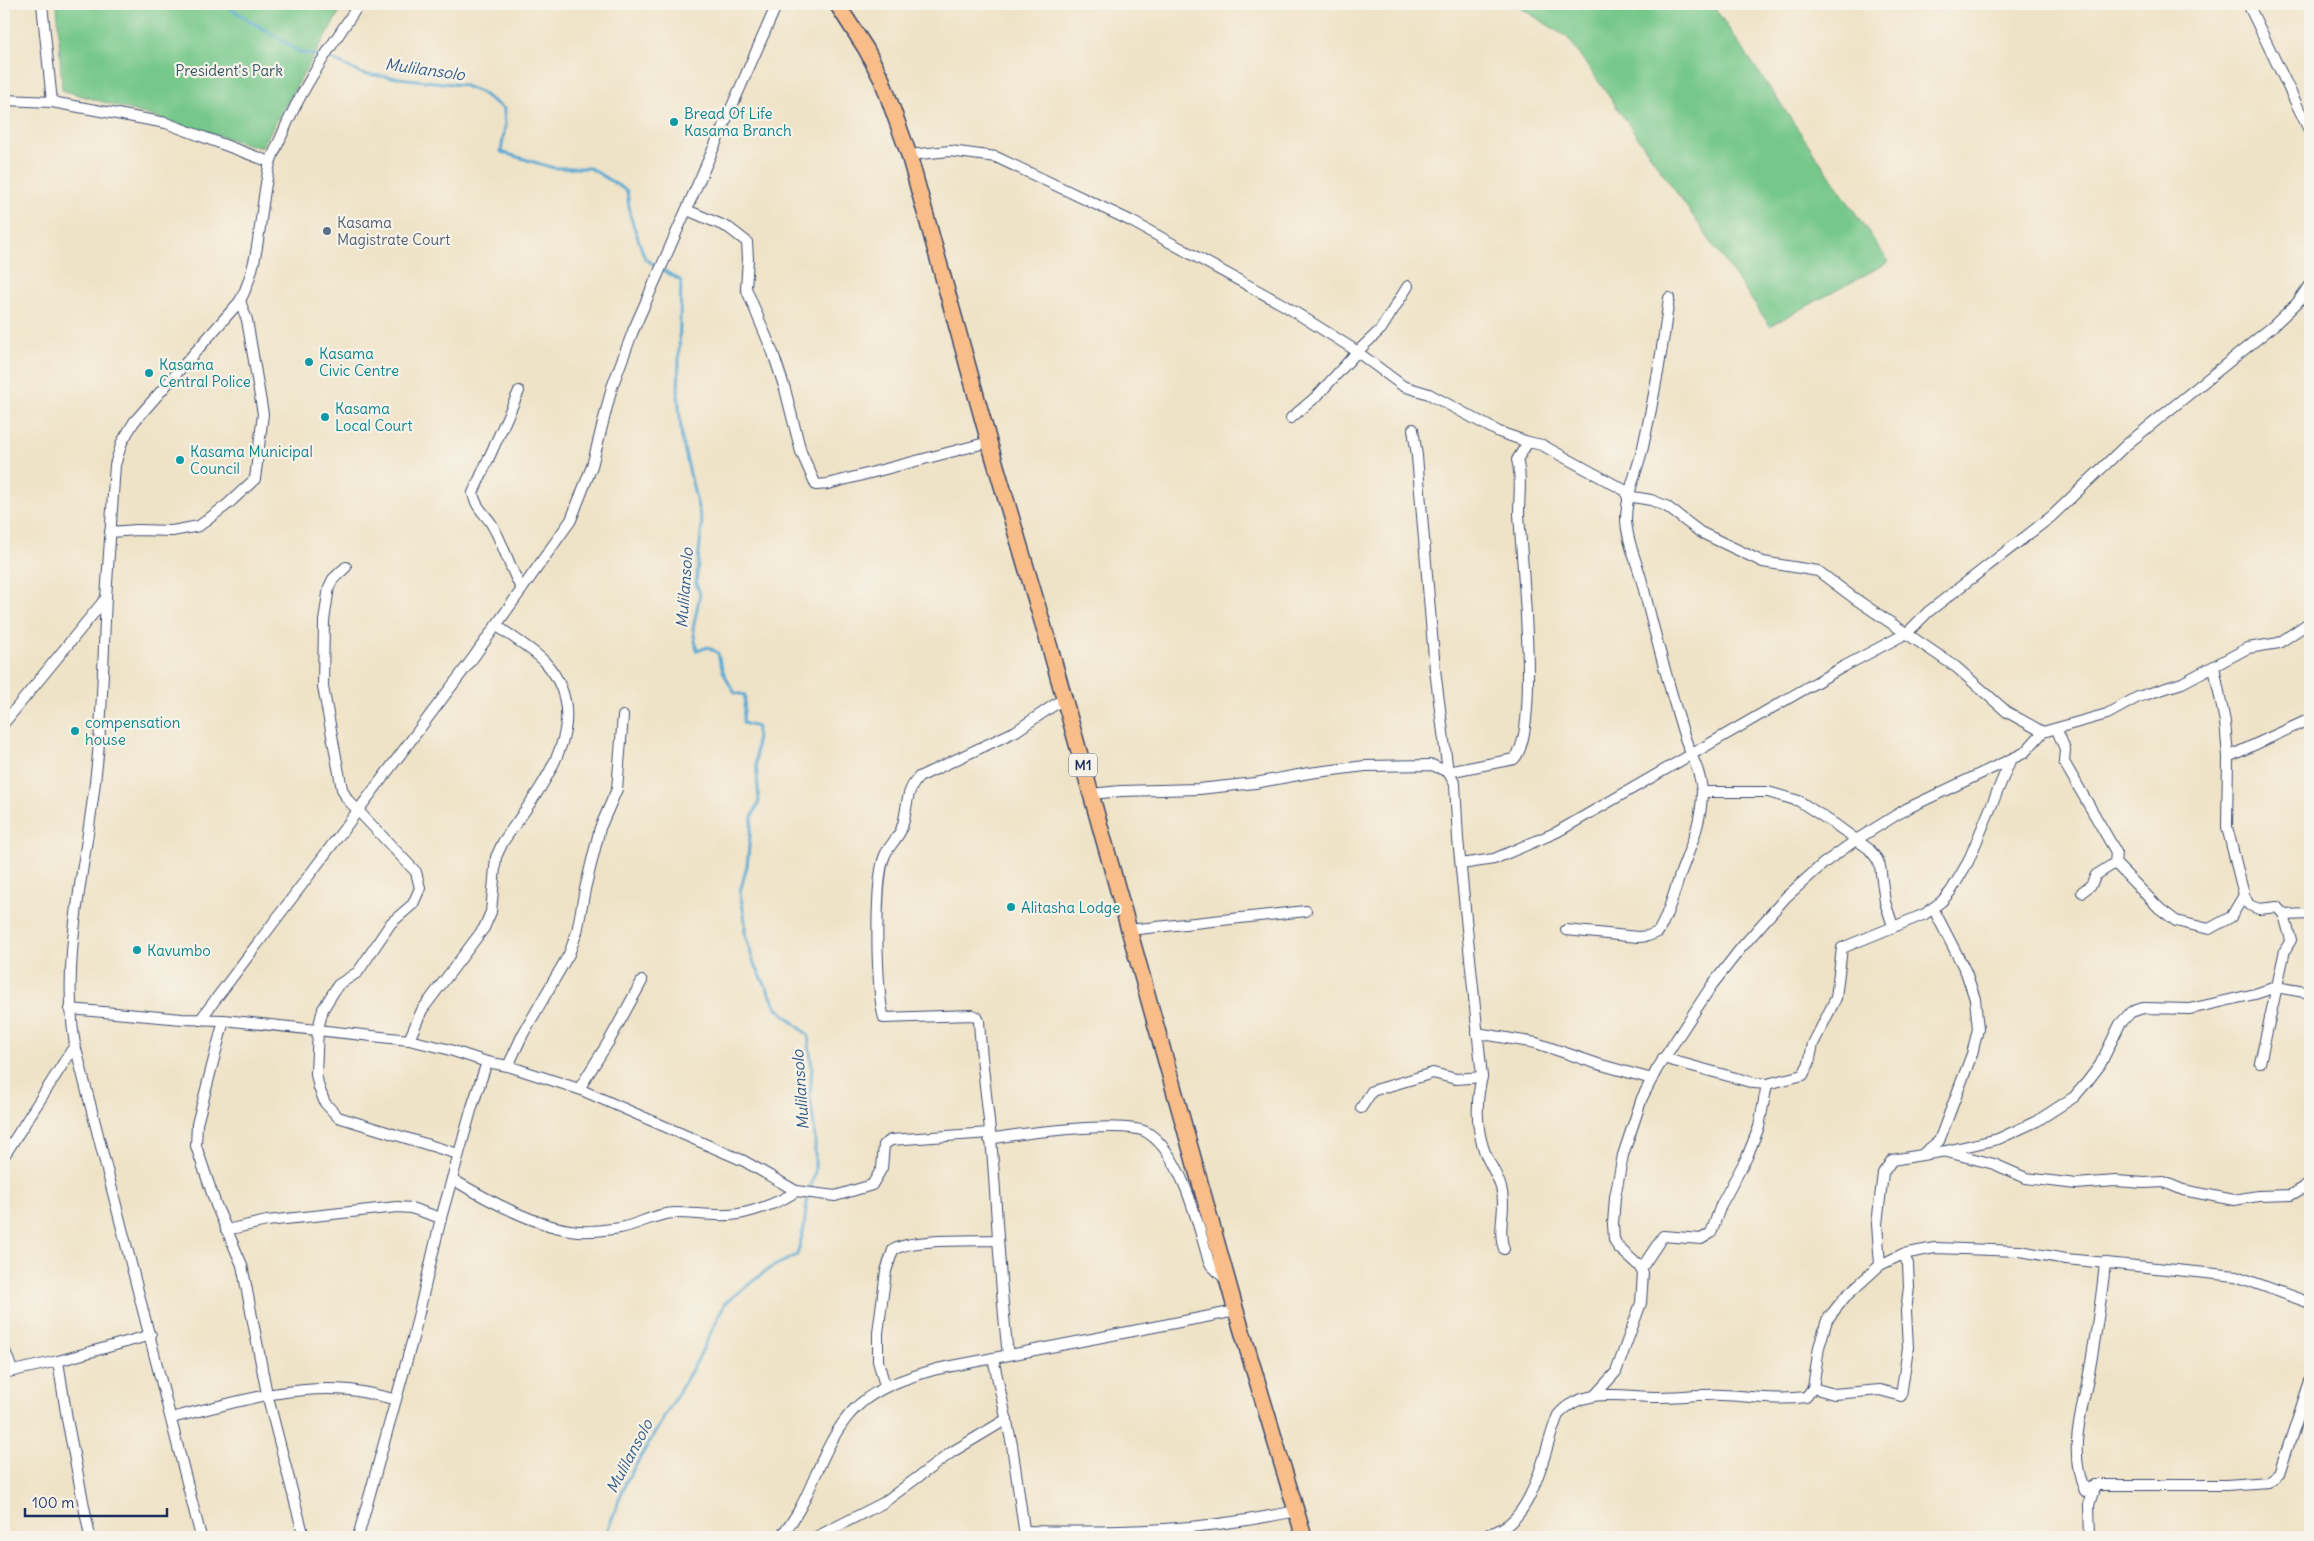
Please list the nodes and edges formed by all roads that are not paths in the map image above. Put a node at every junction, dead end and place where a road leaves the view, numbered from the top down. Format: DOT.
graph roads {
  1 [pos="42,4"];
  2 [pos="359,4"];
  3 [pos="776,4"];
  4 [pos="836,4"];
  5 [pos="2248,4"];
  6 [pos="4,100"];
  7 [pos="52,102"];
  8 [pos="2310,132"];
  9 [pos="908,155"];
  10 [pos="270,162"];
  11 [pos="687,210"];
  12 [pos="2310,284"];
  13 [pos="1408,286"];
  14 [pos="1669,298"];
  15 [pos="240,301"];
  16 [pos="1357,352"];
  17 [pos="519,391"];
  18 [pos="1291,418"];
  19 [pos="1413,430"];
  20 [pos="989,442"];
  21 [pos="1528,442"];
  22 [pos="1627,496"];
  23 [pos="110,532"];
  24 [pos="346,567"];
  25 [pos="522,588"];
  26 [pos="106,598"];
  27 [pos="2310,622"];
  28 [pos="496,625"];
  29 [pos="1907,633"];
  30 [pos="2214,668"];
  31 [pos="1063,699"];
  32 [pos="623,716"];
  33 [pos="2310,719"];
  34 [pos="4,723"];
  35 [pos="2057,730"];
  36 [pos="2044,732"];
  37 [pos="1690,756"];
  38 [pos="2228,757"];
  39 [pos="2010,760"];
  40 [pos="1448,772"];
  41 [pos="1702,792"];
  42 [pos="1091,794"];
  43 [pos="358,810"];
  44 [pos="1856,840"];
  45 [pos="2115,863"];
  46 [pos="1461,864"];
  47 [pos="2082,892"];
  48 [pos="2244,895"];
  49 [pos="1934,908"];
  50 [pos="1306,911"];
  51 [pos="2310,914"];
  52 [pos="2284,915"];
  53 [pos="1893,926"];
  54 [pos="1129,930"];
  55 [pos="1566,930"];
  56 [pos="642,981"];
  57 [pos="2276,986"];
  58 [pos="2310,993"];
  59 [pos="70,1009"];
  60 [pos="200,1020"];
  61 [pos="224,1020"];
  62 [pos="318,1029"];
  63 [pos="1477,1033"];
  64 [pos="409,1040"];
  65 [pos="75,1045"];
  66 [pos="1663,1058"];
  67 [pos="487,1062"];
  68 [pos="2260,1063"];
  69 [pos="508,1066"];
  70 [pos="1482,1077"];
  71 [pos="1652,1079"];
  72 [pos="1767,1084"];
  73 [pos="579,1089"];
  74 [pos="1361,1108"];
  75 [pos="989,1136"];
  76 [pos="1946,1151"];
  77 [pos="458,1154"];
  78 [pos="1923,1154"];
  79 [pos="4,1156"];
  80 [pos="452,1178"];
  81 [pos="2310,1184"];
  82 [pos="803,1192"];
  83 [pos="441,1218"];
  84 [pos="226,1230"];
  85 [pos="998,1240"];
  86 [pos="1504,1249"];
  87 [pos="1903,1254"];
  88 [pos="2105,1262"];
  89 [pos="1880,1265"];
  90 [pos="1641,1269"];
  91 [pos="1228,1281"];
  92 [pos="2310,1303"];
  93 [pos="1236,1311"];
  94 [pos="151,1335"];
  95 [pos="4,1348"];
  96 [pos="1008,1355"];
  97 [pos="993,1358"];
  98 [pos="58,1361"];
  99 [pos="8,1371"];
  100 [pos="2310,1381"];
  101 [pos="885,1386"];
  102 [pos="1813,1388"];
  103 [pos="267,1394"];
  104 [pos="1595,1395"];
  105 [pos="395,1399"];
  106 [pos="171,1418"];
  107 [pos="1007,1419"];
  108 [pos="2095,1485"];
  109 [pos="2085,1490"];
  110 [pos="2089,1504"];
  111 [pos="1296,1511"];
  112 [pos="1025,1534"];
  113 [pos="782,1535"];
  114 [pos="90,1537"];
  115 [pos="201,1537"];
  116 [pos="304,1537"];
  117 [pos="358,1537"];
  118 [pos="795,1537"];
  119 [pos="816,1537"];
  120 [pos="1304,1537"];
  121 [pos="1473,1537"];
  122 [pos="2090,1537"];
  1 -- 7 [label="street"];
  2 -- 10 [label="street"];
  3 -- 11 [label="street"];
  4 -- 9 [label="main road, M1"];
  5 -- 8 [label="street"];
  6 -- 7 [label="street"];
  7 -- 10 [label="street"];
  9 -- 16 [label="street"];
  9 -- 20 [label="main road, M1"];
  10 -- 15 [label="street"];
  11 -- 20 [label="street"];
  11 -- 25 [label="street"];
  12 -- 29 [label="street"];
  13 -- 16 [label="street"];
  14 -- 22 [label="street"];
  15 -- 23 [label="street"];
  15 -- 23 [label="street"];
  16 -- 18 [label="street"];
  16 -- 21 [label="street"];
  17 -- 25 [label="street"];
  19 -- 40 [label="street"];
  20 -- 31 [label="main road, M1"];
  21 -- 22 [label="street"];
  21 -- 40 [label="street"];
  22 -- 29 [label="street"];
  22 -- 37 [label="street"];
  23 -- 26 [label="street"];
  24 -- 43 [label="street"];
  25 -- 28 [label="street"];
  26 -- 34 [label="street"];
  26 -- 59 [label="street"];
  27 -- 30 [label="street"];
  28 -- 43 [label="street"];
  28 -- 64 [label="street"];
  29 -- 36 [label="street"];
  29 -- 37 [label="street"];
  30 -- 35 [label="street"];
  30 -- 38 [label="street"];
  31 -- 42 [label="main road, M1"];
  31 -- 75 [label="street"];
  32 -- 69 [label="street"];
  33 -- 38 [label="street"];
  35 -- 36 [label="street"];
  35 -- 45 [label="street"];
  36 -- 39 [label="street"];
  37 -- 41 [label="street"];
  37 -- 46 [label="street"];
  38 -- 48 [label="street"];
  39 -- 44 [label="street"];
  39 -- 49 [label="street"];
  40 -- 42 [label="street"];
  40 -- 46 [label="street"];
  41 -- 44 [label="street"];
  41 -- 55 [label="street"];
  42 -- 54 [label="main road, M1"];
  43 -- 60 [label="street"];
  43 -- 62 [label="street"];
  44 -- 53 [label="street"];
  44 -- 66 [label="street"];
  45 -- 47 [label="street"];
  45 -- 48 [label="street"];
  46 -- 63 [label="street"];
  48 -- 52 [label="street"];
  49 -- 53 [label="street"];
  49 -- 78 [label="street"];
  50 -- 54 [label="street"];
  51 -- 52 [label="street"];
  52 -- 57 [label="street"];
  53 -- 72 [label="street"];
  54 -- 91 [label="main road, M1"];
  56 -- 73 [label="street"];
  57 -- 58 [label="street"];
  57 -- 68 [label="street"];
  57 -- 76 [label="street"];
  59 -- 60 [label="street"];
  59 -- 65 [label="street"];
  60 -- 61 [label="street"];
  61 -- 62 [label="street"];
  61 -- 84 [label="street"];
  62 -- 64 [label="street"];
  62 -- 77 [label="street"];
  63 -- 70 [label="street"];
  63 -- 71 [label="street"];
  64 -- 67 [label="street"];
  65 -- 79 [label="street"];
  65 -- 94 [label="street"];
  66 -- 71 [label="street"];
  66 -- 72 [label="street"];
  67 -- 69 [label="street"];
  67 -- 77 [label="street"];
  69 -- 73 [label="street"];
  70 -- 74 [label="street"];
  70 -- 86 [label="street"];
  71 -- 90 [label="street"];
  72 -- 90 [label="street"];
  73 -- 82 [label="street"];
  75 -- 82 [label="street"];
  75 -- 85 [label="street"];
  75 -- 91 [label="street"];
  76 -- 78 [label="street"];
  76 -- 81 [label="street"];
  77 -- 80 [label="street"];
  78 -- 89 [label="street"];
  80 -- 82 [label="street"];
  80 -- 83 [label="street"];
  83 -- 84 [label="street"];
  83 -- 105 [label="street"];
  84 -- 103 [label="street"];
  85 -- 96 [label="street"];
  85 -- 101 [label="street"];
  87 -- 88 [label="street"];
  87 -- 89 [label="street"];
  87 -- 102 [label="street"];
  88 -- 92 [label="street"];
  88 -- 109 [label="street"];
  89 -- 102 [label="street"];
  90 -- 104 [label="street"];
  91 -- 93 [label="main road, M1"];
  93 -- 96 [label="street"];
  93 -- 111 [label="main road, M1"];
  94 -- 98 [label="street"];
  94 -- 106 [label="street"];
  95 -- 99 [label="street"];
  96 -- 97 [label="street"];
  97 -- 101 [label="street"];
  97 -- 107 [label="street"];
  98 -- 99 [label="street"];
  98 -- 114 [label="street"];
  100 -- 108 [label="street"];
  101 -- 113 [label="street"];
  102 -- 104 [label="street"];
  103 -- 105 [label="street"];
  103 -- 106 [label="street"];
  103 -- 116 [label="street"];
  104 -- 121 [label="street"];
  105 -- 117 [label="street"];
  106 -- 115 [label="street"];
  107 -- 112 [label="street"];
  107 -- 119 [label="street"];
  108 -- 109 [label="street"];
  108 -- 110 [label="street"];
  109 -- 110 [label="street"];
  110 -- 122 [label="street"];
  111 -- 112 [label="street"];
  111 -- 120 [label="main road, M1"];
  113 -- 118 [label="street"];
}
